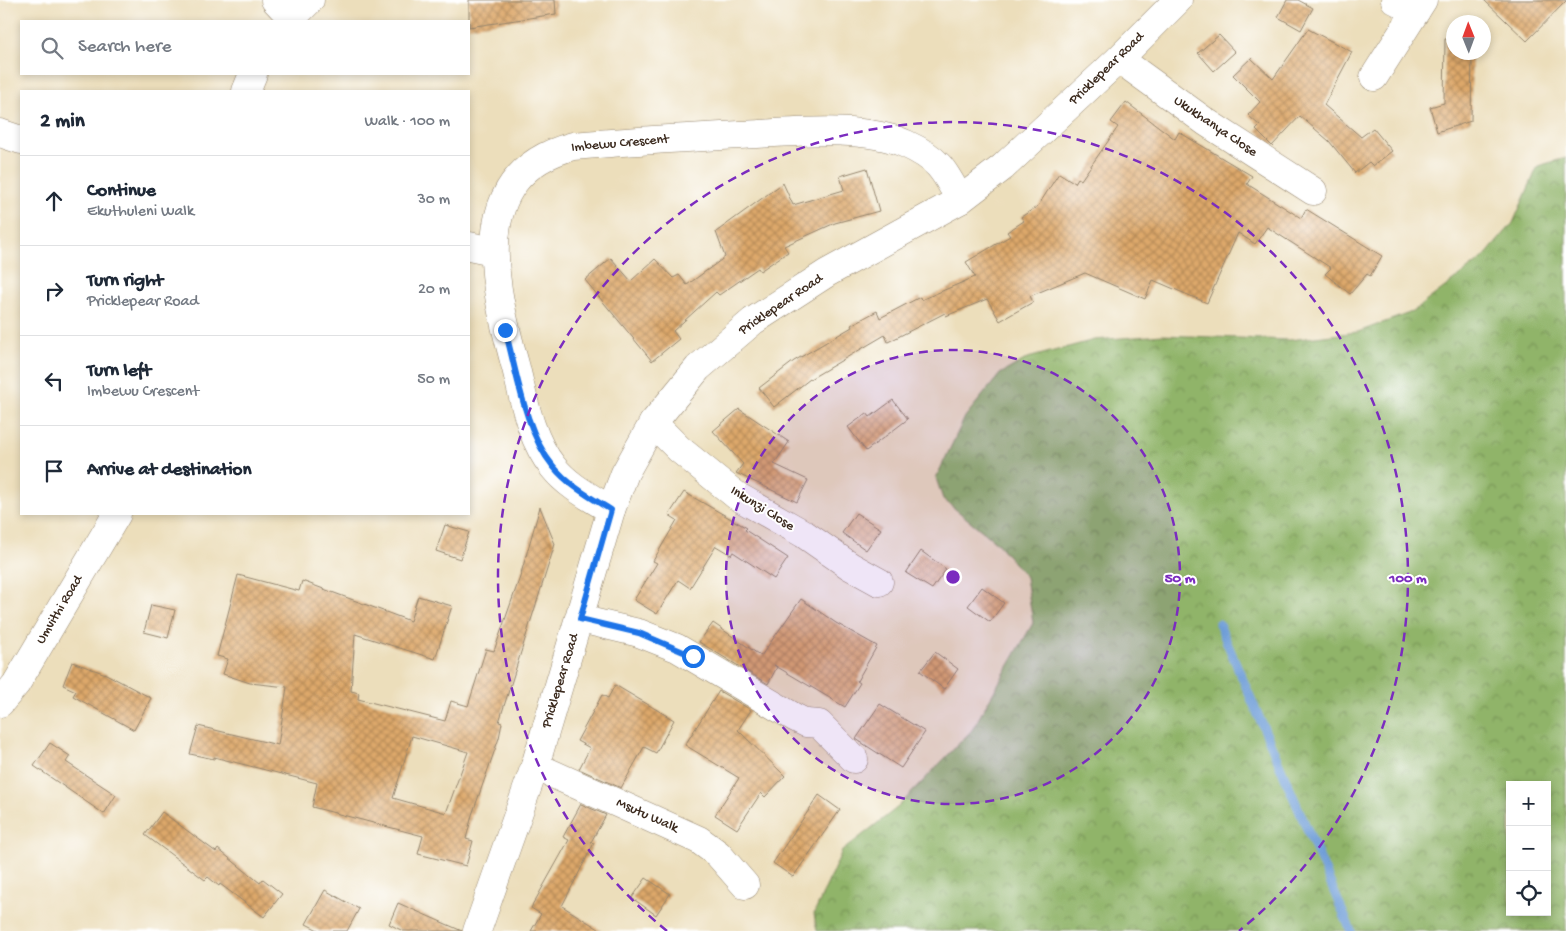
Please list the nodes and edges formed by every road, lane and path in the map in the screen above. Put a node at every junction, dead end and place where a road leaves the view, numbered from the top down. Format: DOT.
graph roads {
  1 [pos="1178,0"];
  2 [pos="1411,4"];
  3 [pos="1119,59"];
  4 [pos="252,75"];
  5 [pos="1374,77"];
  6 [pos="246,90"];
  7 [pos="0,133"];
  8 [pos="20,140"];
  9 [pos="1313,191"];
  10 [pos="960,200"];
  11 [pos="481,248"];
  12 [pos="653,423"];
  13 [pos="611,510"];
  14 [pos="116,515"];
  15 [pos="879,582"];
  16 [pos="580,619"];
  17 [pos="0,703"];
  18 [pos="854,759"];
  19 [pos="535,766"];
  20 [pos="745,885"];
  21 [pos="482,930"];
  1 -- 3 [label="street, Pricklepear Road"];
  2 -- 5 [label="street"];
  3 -- 9 [label="street, Ukukhanya Close"];
  3 -- 10 [label="street, Pricklepear Road"];
  4 -- 6 [label="street"];
  7 -- 8 [label="street"];
  10 -- 11 [label="street, Imbewu Crescent"];
  10 -- 12 [label="street, Pricklepear Road"];
  11 -- 13 [label="street, Imbewu Crescent"];
  12 -- 13 [label="street, Pricklepear Road"];
  12 -- 15 [label="street, Inkunzi Close"];
  13 -- 16 [label="street, Pricklepear Road"];
  14 -- 17 [label="street, Umvithi Road"];
  16 -- 18 [label="street"];
  16 -- 19 [label="street, Pricklepear Road"];
  19 -- 20 [label="street, Msutu Walk"];
  19 -- 21 [label="street, Pricklepear Road"];
}
